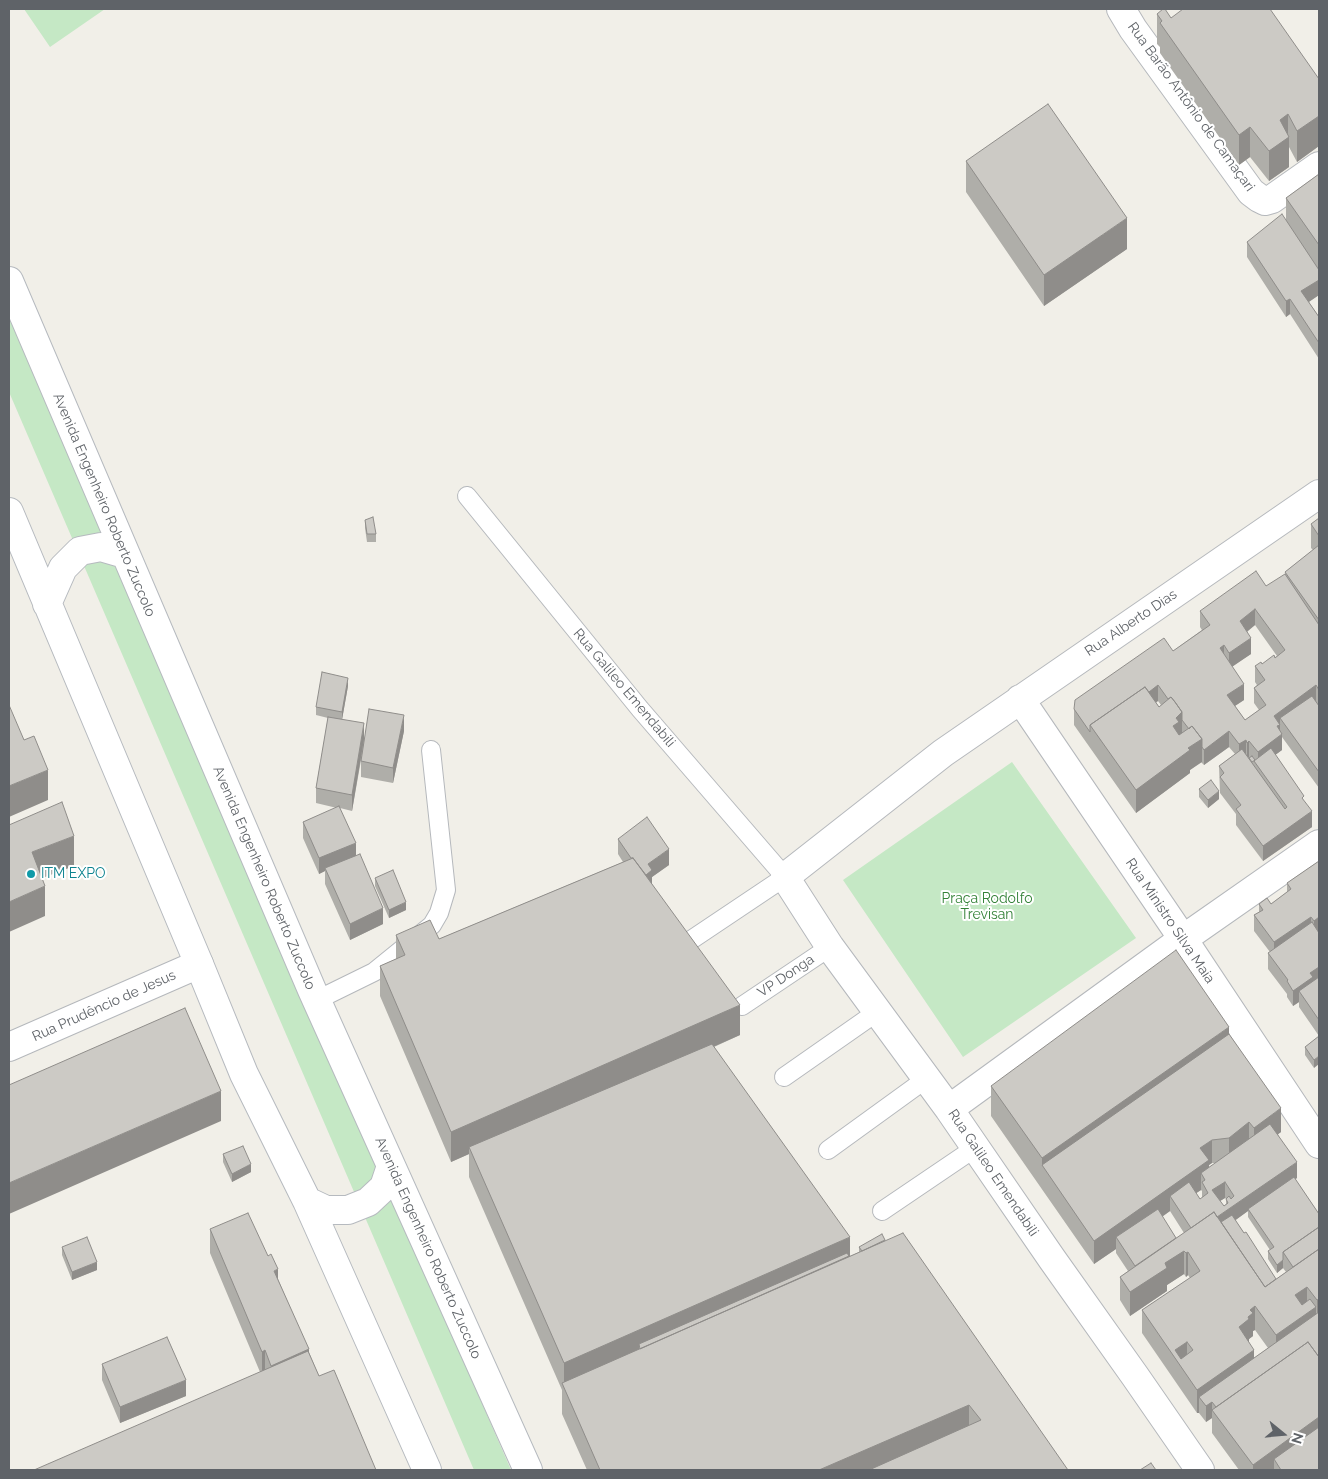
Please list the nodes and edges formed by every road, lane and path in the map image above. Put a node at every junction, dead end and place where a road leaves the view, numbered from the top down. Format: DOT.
graph roads {
  1 [pos="1121,9"];
  2 [pos="1319,166"];
  3 [pos="9,281"];
  4 [pos="1319,494"];
  5 [pos="467,496"];
  6 [pos="9,512"];
  7 [pos="125,554"];
  8 [pos="47,604"];
  9 [pos="1020,699"];
  10 [pos="431,750"];
  11 [pos="1319,844"];
  12 [pos="785,877"];
  13 [pos="1183,939"];
  14 [pos="688,942"];
  15 [pos="830,947"];
  16 [pos="199,964"];
  17 [pos="317,1000"];
  18 [pos="742,1006"];
  19 [pos="877,1012"];
  20 [pos="9,1047"];
  21 [pos="784,1077"];
  22 [pos="926,1079"];
  23 [pos="949,1109"];
  24 [pos="1319,1144"];
  25 [pos="975,1148"];
  26 [pos="828,1150"];
  27 [pos="392,1166"];
  28 [pos="306,1200"];
  29 [pos="882,1211"];
  30 [pos="426,1470"];
  31 [pos="528,1470"];
  32 [pos="1200,1470"];
  1 -- 2 [label="street, Rua Barão Antônio de Camaçari"];
  3 -- 7 [label="street, Avenida Engenheiro Roberto Zuccolo"];
  4 -- 9 [label="street, Rua Alberto Dias"];
  5 -- 12 [label="lane, Rua Galileo Emendabili"];
  6 -- 8 [label="street"];
  7 -- 8 [label="street"];
  7 -- 17 [label="street, Avenida Engenheiro Roberto Zuccolo"];
  8 -- 16 [label="street"];
  9 -- 12 [label="street, Rua Alberto Dias"];
  9 -- 13 [label="street, Rua Ministro Silva Maia"];
  10 -- 17 [label="lane"];
  11 -- 13 [label="street"];
  12 -- 14 [label="lane"];
  12 -- 15 [label="street, Rua Galileo Emendabili"];
  13 -- 23 [label="street"];
  13 -- 24 [label="street, Rua Ministro Silva Maia"];
  15 -- 18 [label="lane, VP Donga"];
  15 -- 19 [label="street, Rua Galileo Emendabili"];
  16 -- 20 [label="street, Rua Prudêncio de Jesus"];
  16 -- 28 [label="street"];
  17 -- 27 [label="street, Avenida Engenheiro Roberto Zuccolo"];
  19 -- 21 [label="lane"];
  19 -- 22 [label="street, Rua Galileo Emendabili"];
  22 -- 23 [label="street, Rua Galileo Emendabili"];
  22 -- 26 [label="lane"];
  23 -- 25 [label="street, Rua Galileo Emendabili"];
  25 -- 29 [label="lane"];
  25 -- 32 [label="street, Rua Galileo Emendabili"];
  27 -- 28 [label="street"];
  27 -- 31 [label="street, Avenida Engenheiro Roberto Zuccolo"];
  28 -- 30 [label="street"];
}
